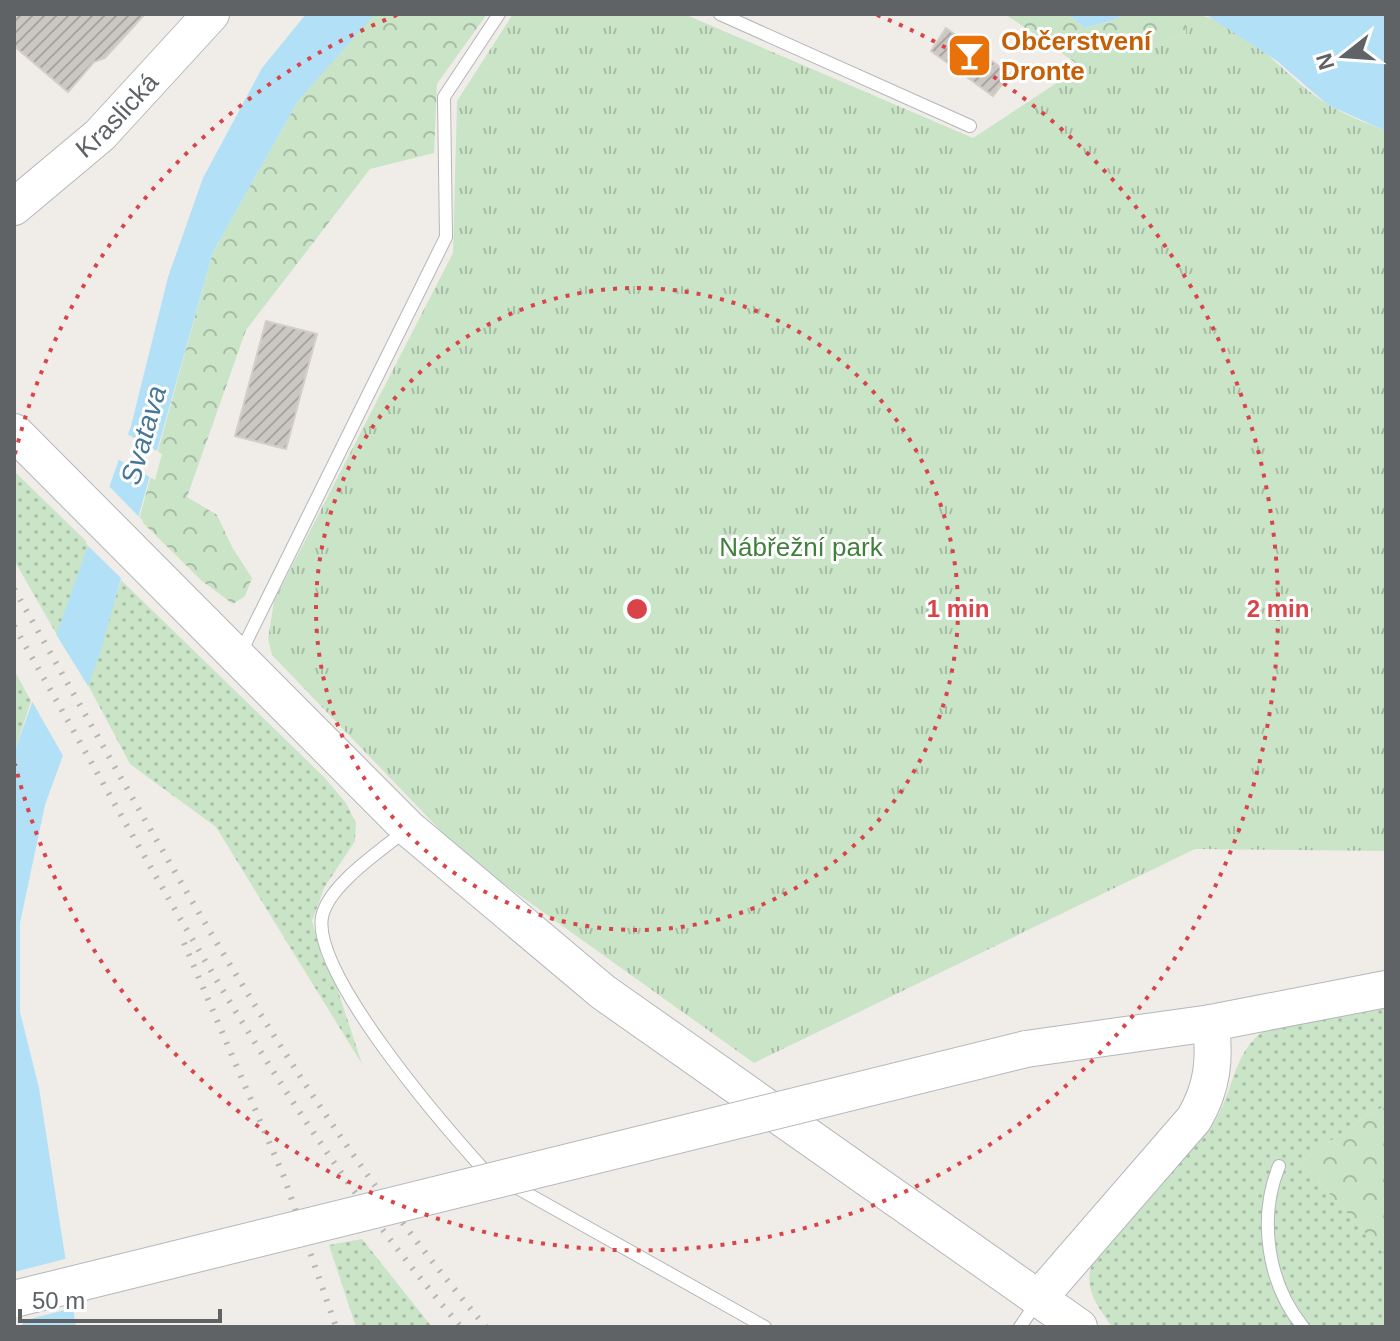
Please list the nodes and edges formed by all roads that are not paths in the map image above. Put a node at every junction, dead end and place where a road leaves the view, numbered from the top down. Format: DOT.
graph roads {
  1 [pos="211,14"];
  2 [pos="499,14"];
  3 [pos="720,14"];
  4 [pos="970,126"];
  5 [pos="14,207"];
  6 [pos="15,433"];
  7 [pos="240,655"];
  8 [pos="408,828"];
  9 [pos="1386,989"];
  10 [pos="1211,1023"];
  11 [pos="1279,1166"];
  12 [pos="14,1299"];
  13 [pos="1029,1313"];
  14 [pos="765,1327"];
  15 [pos="1079,1327"];
  16 [pos="1303,1327"];
  1 -- 5 [label="main road, Kraslická"];
  2 -- 7 [label="lane"];
  3 -- 4 [label="lane"];
  6 -- 7 [label="main road"];
  7 -- 8 [label="main road"];
  8 -- 13 [label="main road"];
  8 -- 14 [label="lane"];
  9 -- 10 [label="main road"];
  10 -- 12 [label="main road, bridge"];
  10 -- 13 [label="main road"];
  11 -- 16 [label="lane"];
  13 -- 15 [label="main road"];
}
